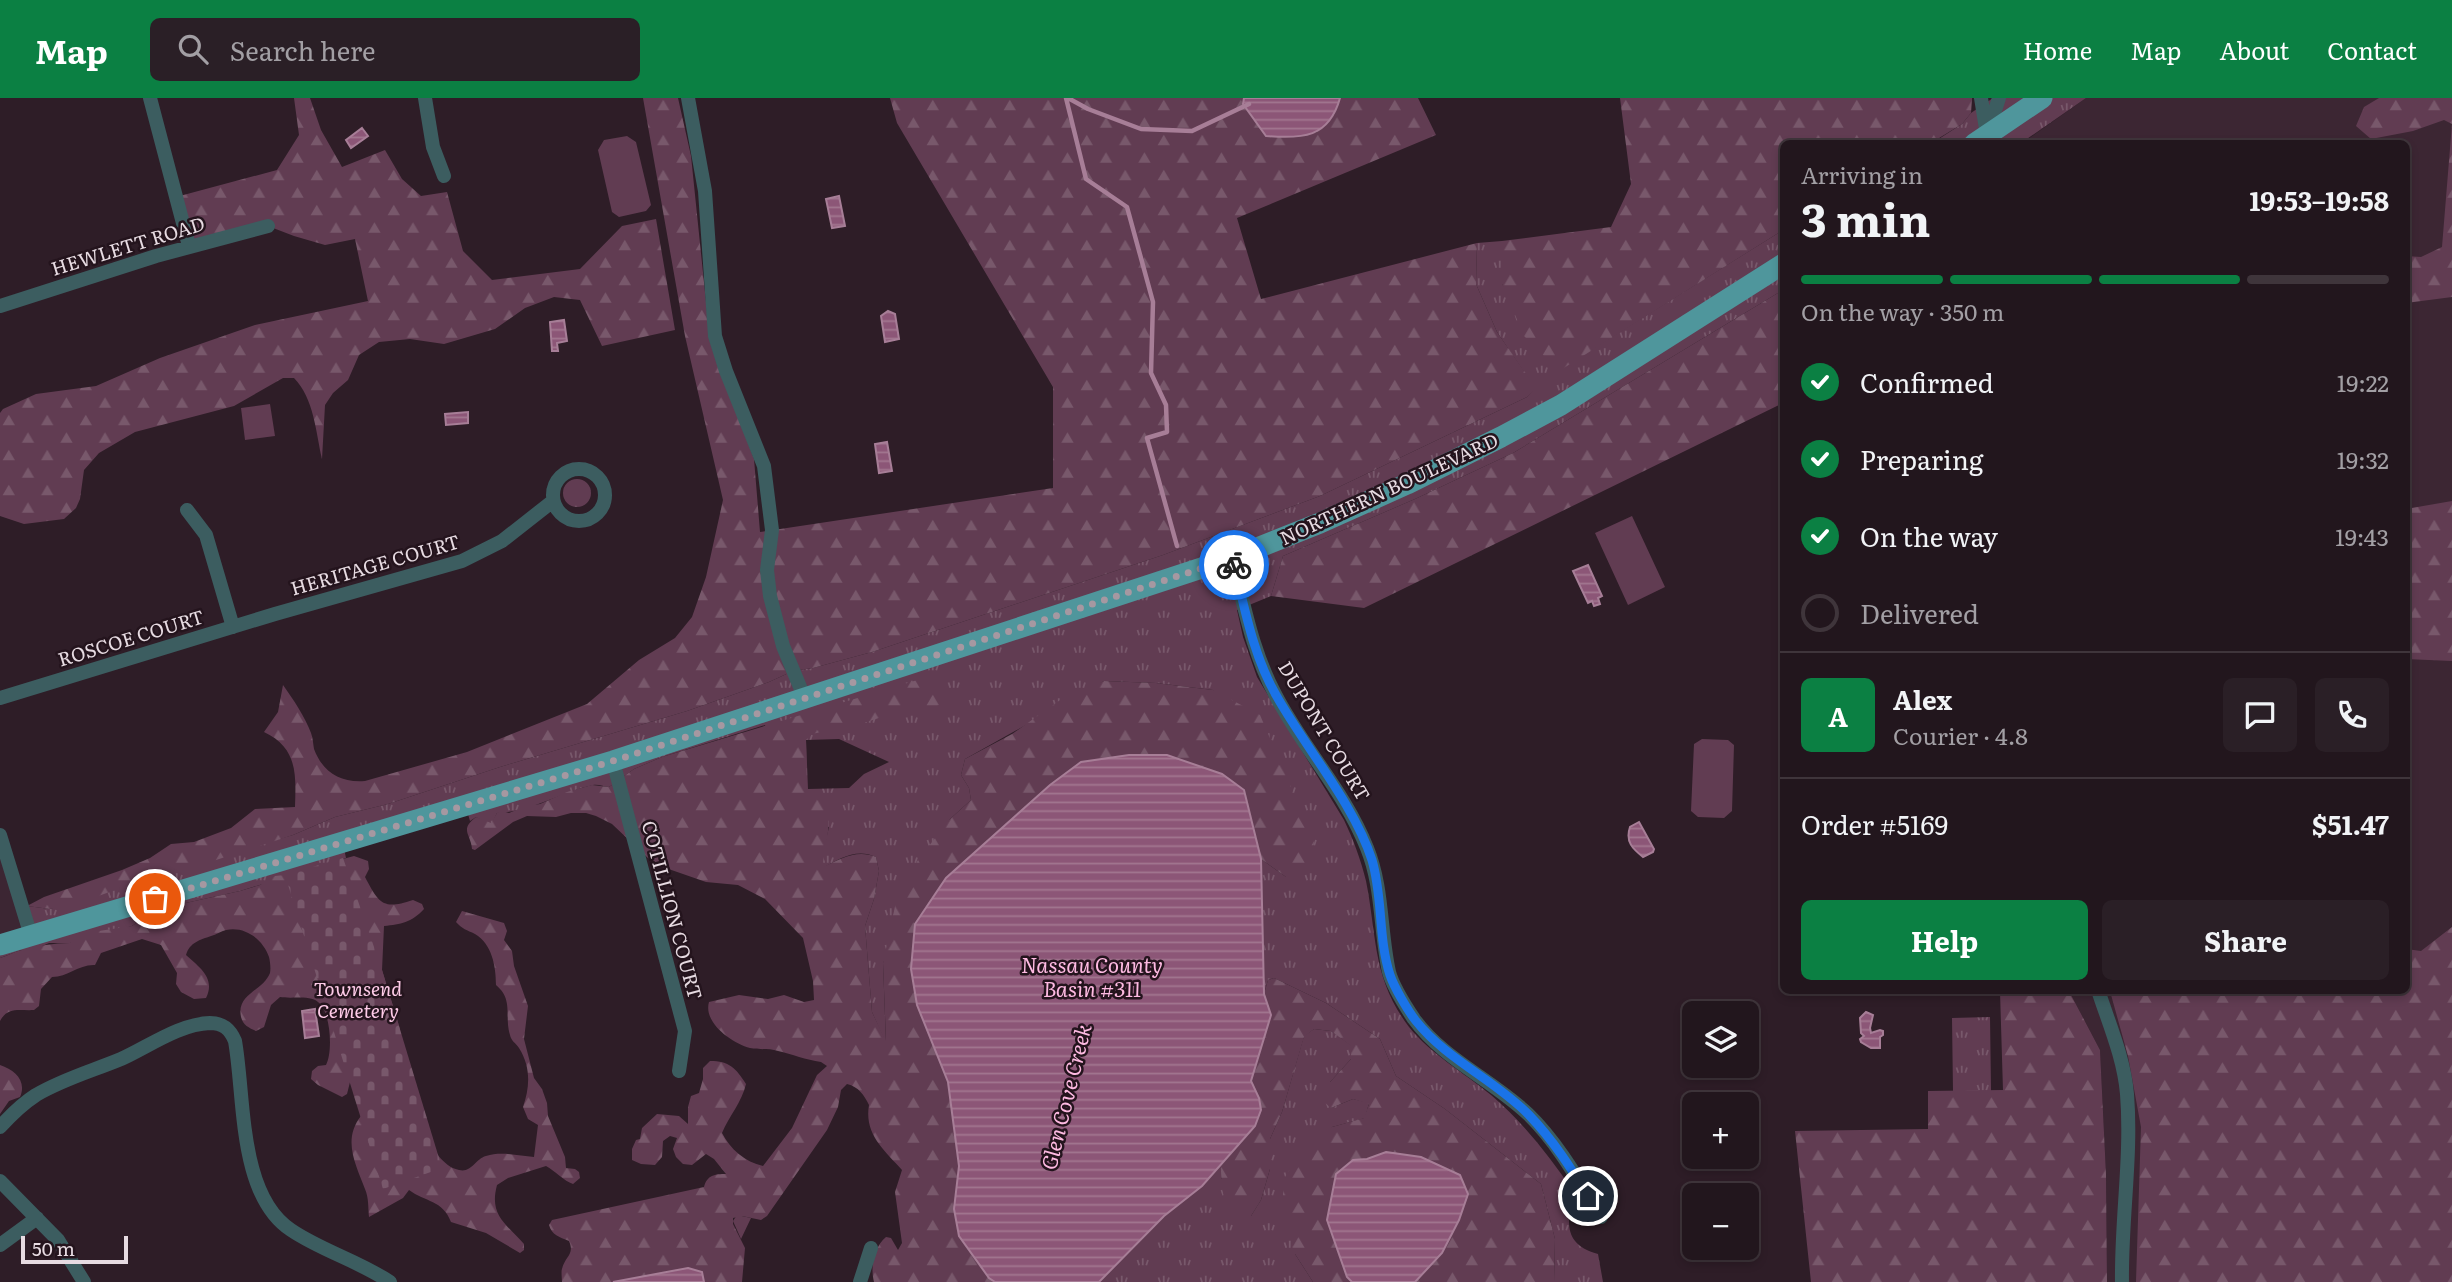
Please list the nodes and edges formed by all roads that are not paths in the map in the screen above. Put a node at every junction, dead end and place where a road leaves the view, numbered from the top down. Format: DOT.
graph roads {
  1 [pos="150,98"];
  2 [pos="425,98"];
  3 [pos="688,98"];
  4 [pos="1981,98"];
  5 [pos="1999,98"];
  6 [pos="2042,98"];
  7 [pos="1984,140"];
  8 [pos="1984,140"];
  9 [pos="1985,140"];
  10 [pos="444,176"];
  11 [pos="268,226"];
  12 [pos="189,246"];
  13 [pos="1780,266"];
  14 [pos="0,306"];
  15 [pos="553,501"];
  16 [pos="187,510"];
  17 [pos="1233,558"];
  18 [pos="233,627"];
  19 [pos="0,698"];
  20 [pos="806,699"];
  21 [pos="613,761"];
  22 [pos="0,835"];
  23 [pos="31,936"];
  24 [pos="0,945"];
  25 [pos="2099,994"];
  26 [pos="679,1071"];
  27 [pos="0,1127"];
  28 [pos="0,1181"];
  29 [pos="37,1217"];
  30 [pos="1601,1217"];
  31 [pos="0,1245"];
  32 [pos="871,1248"];
  33 [pos="84,1282"];
  34 [pos="390,1282"];
  35 [pos="860,1282"];
  36 [pos="2122,1282"];
  1 -- 12 [label="street"];
  2 -- 10 [label="street"];
  3 -- 20 [label="street"];
  4 -- 7 [label="street"];
  5 -- 8 [label="street"];
  6 -- 9 [label="main road"];
  11 -- 12 [label="street, HEWLETT ROAD"];
  12 -- 14 [label="street, HEWLETT ROAD"];
  13 -- 17 [label="main road, NORTHERN BOULEVARD"];
  15 -- 18 [label="street, HERITAGE COURT"];
  16 -- 18 [label="street, ROSCOE COURT"];
  17 -- 20 [label="main road, NORTHERN BOULEVARD"];
  17 -- 30 [label="street, DUPONT COURT"];
  18 -- 19 [label="street, ROSCOE COURT"];
  20 -- 21 [label="main road, NORTHERN BOULEVARD"];
  21 -- 23 [label="main road, NORTHERN BOULEVARD"];
  21 -- 26 [label="street, COTILLION COURT"];
  22 -- 23 [label="street"];
  23 -- 24 [label="main road, NORTHERN BOULEVARD"];
  25 -- 36 [label="street"];
  27 -- 34 [label="street"];
  28 -- 29 [label="street"];
  29 -- 31 [label="street"];
  29 -- 33 [label="street"];
  32 -- 35 [label="street"];
}
